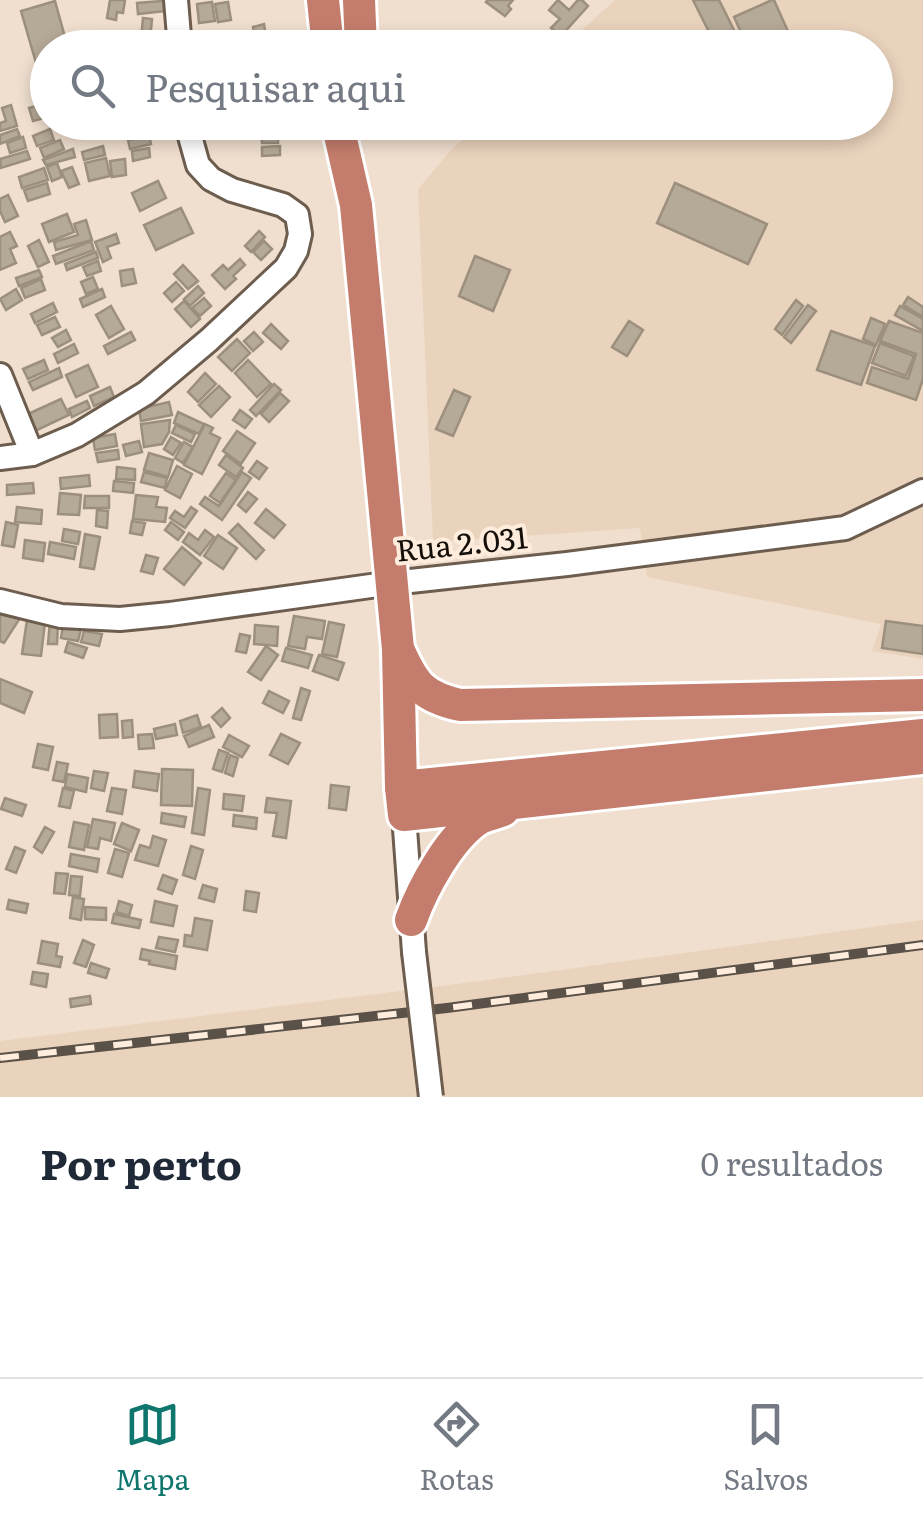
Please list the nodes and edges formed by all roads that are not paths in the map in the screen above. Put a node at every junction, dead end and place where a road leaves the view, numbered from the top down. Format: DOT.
graph roads {
  1 [pos="176,0"];
  2 [pos="323,0"];
  3 [pos="359,0"];
  4 [pos="178,30"];
  5 [pos="326,30"];
  6 [pos="360,30"];
  7 [pos="191,140"];
  8 [pos="342,140"];
  9 [pos="361,140"];
  10 [pos="356,205"];
  11 [pos="0,375"];
  12 [pos="32,454"];
  13 [pos="0,458"];
  14 [pos="923,491"];
  15 [pos="392,583"];
  16 [pos="0,601"];
  17 [pos="398,649"];
  18 [pos="923,695"];
  19 [pos="923,735"];
  20 [pos="923,758"];
  21 [pos="402,801"];
  22 [pos="526,802"];
  23 [pos="413,936"];
  24 [pos="431,1097"];
  1 -- 4 [label="street"];
  2 -- 5 [label="highway"];
  3 -- 6 [label="highway"];
  7 -- 12 [label="street"];
  8 -- 10 [label="highway"];
  9 -- 10 [label="highway"];
  10 -- 15 [label="highway"];
  11 -- 12 [label="street"];
  12 -- 13 [label="street"];
  14 -- 15 [label="street, Rua 2.031"];
  15 -- 16 [label="street, Rua 2.031"];
  15 -- 17 [label="highway"];
  17 -- 18 [label="highway"];
  17 -- 21 [label="highway"];
  19 -- 21 [label="highway"];
  20 -- 22 [label="highway"];
  21 -- 22 [label="highway"];
  21 -- 23 [label="street"];
  22 -- 23 [label="highway"];
  23 -- 24 [label="street, bridge"];
}
